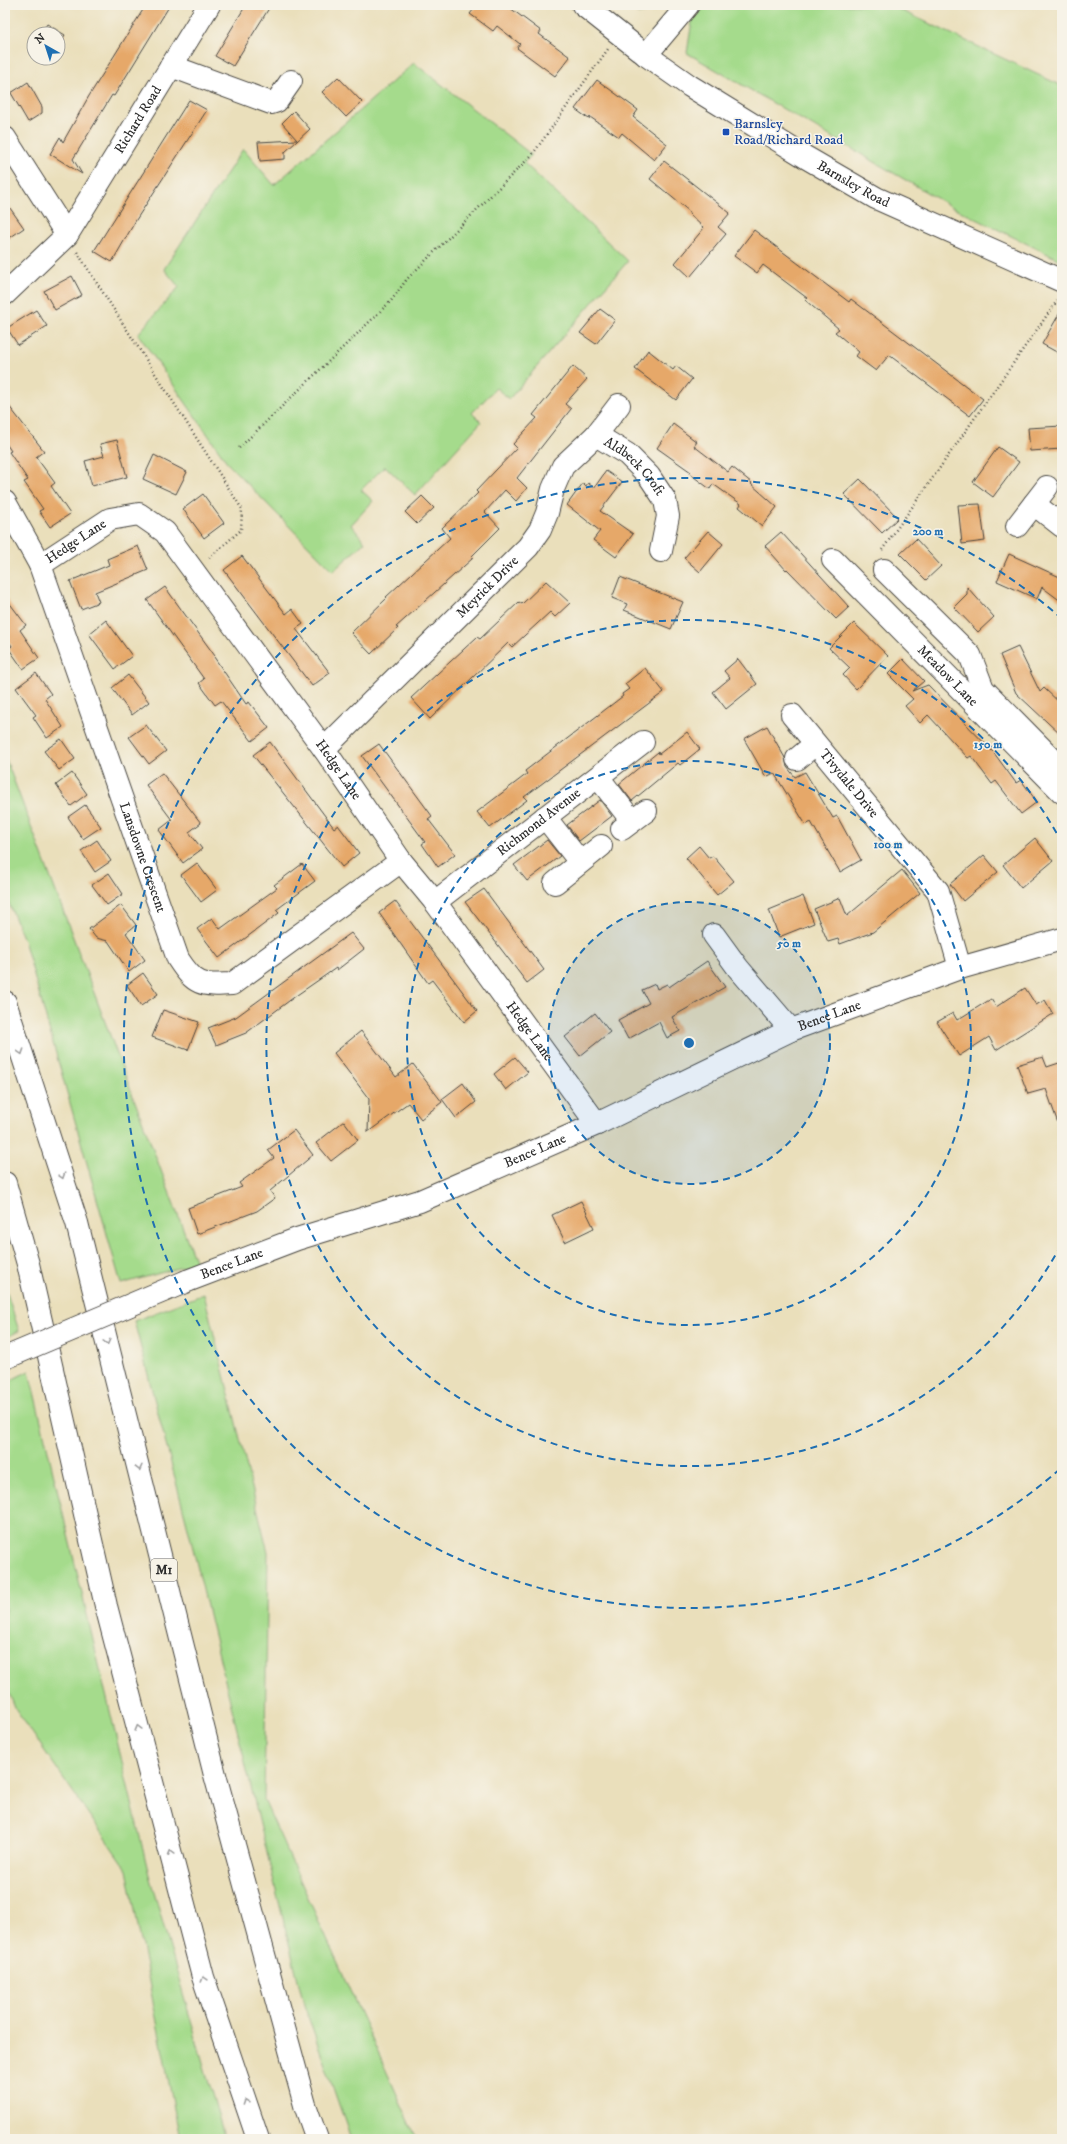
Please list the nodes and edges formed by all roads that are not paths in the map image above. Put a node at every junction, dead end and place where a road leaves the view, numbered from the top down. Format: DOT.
graph roads {
  1 [pos="209,5"];
  2 [pos="583,5"];
  3 [pos="688,5"];
  4 [pos="646,55"];
  5 [pos="172,66"];
  6 [pos="291,81"];
  7 [pos="5,138"];
  8 [pos="66,235"];
  9 [pos="1060,291"];
  10 [pos="5,294"];
  11 [pos="619,405"];
  12 [pos="596,436"];
  13 [pos="1047,487"];
  14 [pos="5,502"];
  15 [pos="1034,504"];
  16 [pos="1016,526"];
  17 [pos="1062,526"];
  18 [pos="661,551"];
  19 [pos="833,560"];
  20 [pos="882,561"];
  21 [pos="40,565"];
  22 [pos="792,715"];
  23 [pos="643,742"];
  24 [pos="816,744"];
  25 [pos="324,749"];
  26 [pos="797,759"];
  27 [pos="1062,769"];
  28 [pos="598,777"];
  29 [pos="1062,792"];
  30 [pos="545,817"];
  31 [pos="633,820"];
  32 [pos="601,846"];
  33 [pos="401,861"];
  34 [pos="580,862"];
  35 [pos="554,883"];
  36 [pos="435,902"];
  37 [pos="714,935"];
  38 [pos="1062,939"];
  39 [pos="960,968"];
  40 [pos="5,1002"];
  41 [pos="791,1030"];
  42 [pos="597,1124"];
  43 [pos="5,1183"];
  44 [pos="5,1358"];
  45 [pos="258,2139"];
  46 [pos="317,2139"];
  1 -- 5 [label="main road, Richard Road"];
  2 -- 4 [label="main road, Barnsley Road"];
  3 -- 4 [label="main road"];
  4 -- 9 [label="main road, Barnsley Road"];
  5 -- 6 [label="main road"];
  5 -- 8 [label="main road, Richard Road"];
  7 -- 8 [label="main road"];
  8 -- 10 [label="main road, Richard Road"];
  11 -- 12 [label="main road, Meyrick Drive"];
  12 -- 18 [label="main road, Aldbeck Croft"];
  12 -- 25 [label="main road, Meyrick Drive"];
  13 -- 15 [label="main road"];
  14 -- 21 [label="main road, Lansdowne Crescent"];
  15 -- 16 [label="main road"];
  15 -- 17 [label="main road"];
  19 -- 29 [label="main road, Meadow Lane"];
  20 -- 27 [label="main road, Meadow Lane"];
  21 -- 25 [label="main road, Hedge Lane"];
  21 -- 33 [label="main road, Lansdowne Crescent"];
  22 -- 24 [label="main road, Tivydale Drive"];
  23 -- 28 [label="main road, Richmond Avenue"];
  24 -- 26 [label="main road, Tivydale Drive"];
  24 -- 39 [label="main road, Tivydale Drive"];
  25 -- 33 [label="main road, Hedge Lane"];
  28 -- 30 [label="main road, Richmond Avenue"];
  28 -- 31 [label="main road"];
  30 -- 34 [label="main road"];
  30 -- 36 [label="main road, Richmond Avenue"];
  32 -- 34 [label="main road"];
  33 -- 36 [label="main road, Hedge Lane"];
  34 -- 35 [label="main road"];
  36 -- 42 [label="main road, Hedge Lane"];
  37 -- 41 [label="main road"];
  38 -- 39 [label="main road, Bence Lane"];
  39 -- 41 [label="main road, Bence Lane"];
  40 -- 46 [label="main road, M1, one-way"];
  41 -- 42 [label="main road, Bence Lane"];
  42 -- 44 [label="main road, Bence Lane, bridge"];
  45 -- 43 [label="main road, one-way"];
}
